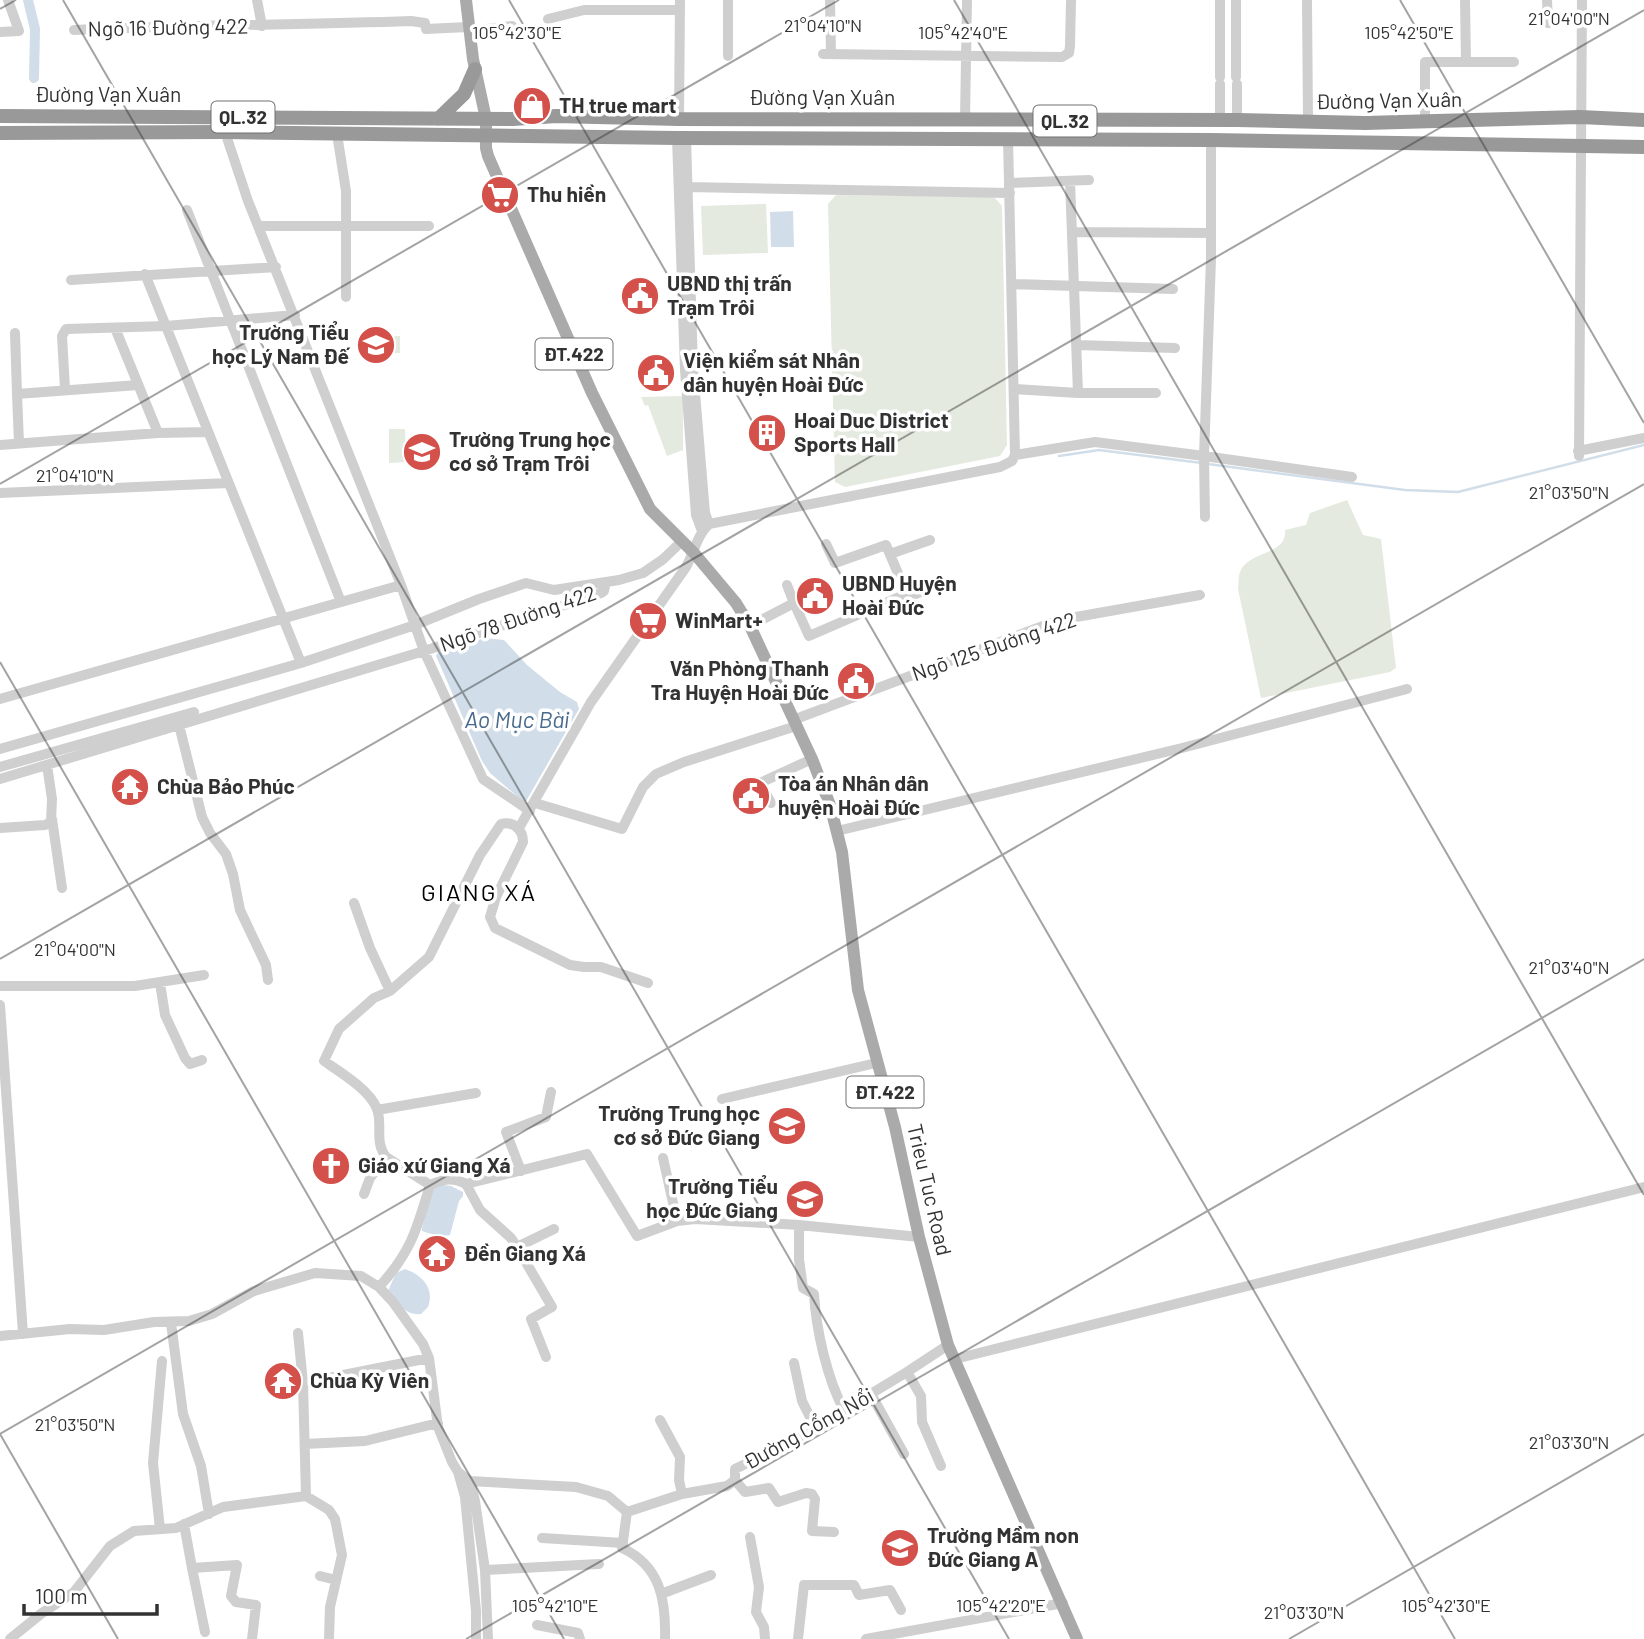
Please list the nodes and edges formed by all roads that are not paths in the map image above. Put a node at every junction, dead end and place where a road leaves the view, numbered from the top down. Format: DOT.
graph roads {
  1 [pos="8,0"];
  2 [pos="257,0"];
  3 [pos="466,0"];
  4 [pos="728,0"];
  5 [pos="830,0"];
  6 [pos="967,0"];
  7 [pos="1071,0"];
  8 [pos="1220,0"];
  9 [pos="1236,0"];
  10 [pos="1307,0"];
  11 [pos="1465,0"];
  12 [pos="1547,0"];
  13 [pos="1582,0"];
  14 [pos="680,5"];
  15 [pos="548,19"];
  16 [pos="1548,23"];
  17 [pos="262,26"];
  18 [pos="512,26"];
  19 [pos="469,29"];
  20 [pos="74,30"];
  21 [pos="0,32"];
  22 [pos="728,56"];
  23 [pos="966,56"];
  24 [pos="1466,62"];
  25 [pos="1514,62"];
  26 [pos="475,69"];
  27 [pos="0,116"];
  28 [pos="74,116"];
  29 [pos="1580,117"];
  30 [pos="438,119"];
  31 [pos="486,119"];
  32 [pos="679,119"];
  33 [pos="842,119"];
  34 [pos="965,120"];
  35 [pos="1237,120"];
  36 [pos="1644,120"];
  37 [pos="1220,121"];
  38 [pos="1424,122"];
  39 [pos="1308,123"];
  40 [pos="225,132"];
  41 [pos="0,133"];
  42 [pos="73,133"];
  43 [pos="337,134"];
  44 [pos="486,136"];
  45 [pos="682,138"];
  46 [pos="843,138"];
  47 [pos="1008,138"];
  48 [pos="1211,140"];
  49 [pos="1582,146"];
  50 [pos="1644,147"];
  51 [pos="1089,180"];
  52 [pos="1070,181"];
  53 [pos="688,187"];
  54 [pos="1010,188"];
  55 [pos="187,209"];
  56 [pos="346,225"];
  57 [pos="259,226"];
  58 [pos="429,226"];
  59 [pos="1072,232"];
  60 [pos="1211,233"];
  61 [pos="276,267"];
  62 [pos="211,270"];
  63 [pos="145,274"];
  64 [pos="71,280"];
  65 [pos="1012,284"];
  66 [pos="1074,284"];
  67 [pos="1173,289"];
  68 [pos="346,297"];
  69 [pos="295,315"];
  70 [pos="230,321"];
  71 [pos="166,326"];
  72 [pos="115,328"];
  73 [pos="15,333"];
  74 [pos="1077,345"];
  75 [pos="1175,348"];
  76 [pos="138,384"];
  77 [pos="65,389"];
  78 [pos="1014,389"];
  79 [pos="1079,393"];
  80 [pos="1156,393"];
  81 [pos="17,394"];
  82 [pos="208,432"];
  83 [pos="158,433"];
  84 [pos="1644,438"];
  85 [pos="19,443"];
  86 [pos="0,445"];
  87 [pos="1015,455"];
  88 [pos="1204,456"];
  89 [pos="1352,477"];
  90 [pos="228,483"];
  91 [pos="0,493"];
  92 [pos="1205,517"];
  93 [pos="706,528"];
  94 [pos="930,540"];
  95 [pos="682,541"];
  96 [pos="826,544"];
  97 [pos="694,553"];
  98 [pos="890,554"];
  99 [pos="606,582"];
  100 [pos="940,584"];
  101 [pos="787,585"];
  102 [pos="401,586"];
  103 [pos="554,590"];
  104 [pos="906,594"];
  105 [pos="1200,594"];
  106 [pos="341,602"];
  107 [pos="794,603"];
  108 [pos="561,607"];
  109 [pos="284,617"];
  110 [pos="415,625"];
  111 [pos="750,626"];
  112 [pos="424,651"];
  113 [pos="301,663"];
  114 [pos="1407,689"];
  115 [pos="0,699"];
  116 [pos="194,712"];
  117 [pos="795,723"];
  118 [pos="179,725"];
  119 [pos="0,749"];
  120 [pos="813,759"];
  121 [pos="47,765"];
  122 [pos="0,767"];
  123 [pos="0,779"];
  124 [pos="771,803"];
  125 [pos="532,807"];
  126 [pos="52,819"];
  127 [pos="0,828"];
  128 [pos="519,828"];
  129 [pos="837,831"];
  130 [pos="62,888"];
  131 [pos="354,903"];
  132 [pos="204,975"];
  133 [pos="268,979"];
  134 [pos="160,983"];
  135 [pos="648,983"];
  136 [pos="0,986"];
  137 [pos="390,991"];
  138 [pos="0,1005"];
  139 [pos="202,1060"];
  140 [pos="876,1063"];
  141 [pos="551,1092"];
  142 [pos="476,1093"];
  143 [pos="722,1099"];
  144 [pos="377,1110"];
  145 [pos="4,1127"];
  146 [pos="386,1157"];
  147 [pos="663,1158"];
  148 [pos="5,1160"];
  149 [pos="521,1171"];
  150 [pos="466,1184"];
  151 [pos="430,1185"];
  152 [pos="1644,1187"];
  153 [pos="364,1195"];
  154 [pos="677,1221"];
  155 [pos="799,1225"];
  156 [pos="554,1229"];
  157 [pos="919,1237"];
  158 [pos="517,1247"];
  159 [pos="379,1287"];
  160 [pos="171,1323"];
  161 [pos="298,1333"];
  162 [pos="23,1334"];
  163 [pos="0,1336"];
  164 [pos="948,1345"];
  165 [pos="545,1357"];
  166 [pos="429,1358"];
  167 [pos="955,1359"];
  168 [pos="162,1361"];
  169 [pos="794,1363"];
  170 [pos="907,1372"];
  171 [pos="303,1383"];
  172 [pos="872,1394"];
  173 [pos="844,1410"];
  174 [pos="660,1420"];
  175 [pos="438,1423"];
  176 [pos="815,1427"];
  177 [pos="305,1444"];
  178 [pos="904,1454"];
  179 [pos="941,1466"];
  180 [pos="458,1472"];
  181 [pos="735,1480"];
  182 [pos="470,1481"];
  183 [pos="682,1494"];
  184 [pos="306,1496"];
  185 [pos="628,1512"];
  186 [pos="209,1514"];
  187 [pos="184,1524"];
  188 [pos="160,1529"];
  189 [pos="834,1532"];
  190 [pos="750,1537"];
  191 [pos="542,1538"];
  192 [pos="623,1543"];
  193 [pos="599,1564"];
  194 [pos="192,1568"];
  195 [pos="485,1570"];
  196 [pos="710,1575"];
  197 [pos="320,1576"];
  198 [pos="336,1580"];
  199 [pos="661,1594"];
  200 [pos="1063,1603"];
  201 [pos="901,1610"];
  202 [pos="537,1625"];
  203 [pos="205,1632"];
  204 [pos="892,1637"];
  205 [pos="12,1638"];
  206 [pos="251,1639"];
  207 [pos="329,1639"];
  208 [pos="475,1639"];
  209 [pos="488,1639"];
  210 [pos="580,1639"];
  211 [pos="665,1639"];
  212 [pos="765,1639"];
  213 [pos="798,1639"];
  214 [pos="866,1639"];
  215 [pos="1077,1639"];
  1 -- 21 [label="street"];
  2 -- 17 [label="street, Ngõ 16 Đường 422"];
  3 -- 19 [label="main road, ĐT.422"];
  4 -- 22 [label="street"];
  5 -- 23 [label="street"];
  6 -- 23 [label="street"];
  7 -- 23 [label="street"];
  8 -- 37 [label="street"];
  9 -- 35 [label="street"];
  10 -- 39 [label="street"];
  11 -- 24 [label="street"];
  12 -- 16 [label="street"];
  13 -- 29 [label="street"];
  14 -- 15 [label="street"];
  14 -- 32 [label="street"];
  17 -- 19 [label="street, Ngõ 16 Đường 422"];
  17 -- 20 [label="street, Ngõ 16 Đường 422"];
  18 -- 19 [label="street, Ngõ 16 Đường 422"];
  19 -- 26 [label="main road, ĐT.422"];
  23 -- 34 [label="street"];
  24 -- 25 [label="street"];
  24 -- 38 [label="street"];
  26 -- 30 [label="highway"];
  26 -- 31 [label="main road, ĐT.422"];
  27 -- 28 [label="highway, Đường Vạn Xuân / QL.32"];
  28 -- 30 [label="highway, Đường Vạn Xuân / QL.32"];
  28 -- 42 [label="highway"];
  29 -- 36 [label="highway, Đường Vạn Xuân / QL.32"];
  29 -- 38 [label="highway, Đường Vạn Xuân / QL.32"];
  29 -- 49 [label="street"];
  30 -- 31 [label="highway, Đường Vạn Xuân / QL.32"];
  31 -- 32 [label="highway, Đường Vạn Xuân / QL.32"];
  31 -- 44 [label="main road, ĐT.422"];
  32 -- 33 [label="highway, Đường Vạn Xuân / QL.32"];
  33 -- 34 [label="highway, Đường Vạn Xuân / QL.32"];
  33 -- 46 [label="highway"];
  34 -- 37 [label="highway, Đường Vạn Xuân / QL.32"];
  35 -- 37 [label="highway, Đường Vạn Xuân / QL.32"];
  35 -- 39 [label="highway, Đường Vạn Xuân / QL.32"];
  38 -- 39 [label="highway, Đường Vạn Xuân / QL.32"];
  40 -- 42 [label="highway, Đường Vạn Xuân / QL.32"];
  40 -- 43 [label="highway, Đường Vạn Xuân / QL.32"];
  40 -- 57 [label="street"];
  41 -- 42 [label="highway, Đường Vạn Xuân / QL.32"];
  43 -- 44 [label="highway, Đường Vạn Xuân / QL.32"];
  43 -- 56 [label="street"];
  44 -- 45 [label="highway, Đường Vạn Xuân / QL.32"];
  44 -- 95 [label="main road, ĐT.422"];
  45 -- 46 [label="highway, Đường Vạn Xuân / QL.32"];
  45 -- 53 [label="street"];
  45 -- 93 [label="street"];
  46 -- 47 [label="highway, Đường Vạn Xuân / QL.32"];
  47 -- 48 [label="highway, Đường Vạn Xuân / QL.32"];
  47 -- 54 [label="street"];
  48 -- 49 [label="highway, Đường Vạn Xuân / QL.32"];
  48 -- 60 [label="street"];
  49 -- 50 [label="highway, Đường Vạn Xuân / QL.32"];
  49 -- 84 [label="street"];
  51 -- 52 [label="street"];
  52 -- 54 [label="street"];
  52 -- 59 [label="street"];
  53 -- 54 [label="street"];
  53 -- 93 [label="street"];
  54 -- 65 [label="street"];
  55 -- 62 [label="street"];
  56 -- 57 [label="street"];
  56 -- 58 [label="street"];
  56 -- 68 [label="street"];
  57 -- 61 [label="street"];
  59 -- 60 [label="street"];
  59 -- 66 [label="street"];
  60 -- 88 [label="street"];
  61 -- 62 [label="street"];
  61 -- 69 [label="street"];
  62 -- 63 [label="street"];
  62 -- 70 [label="street"];
  63 -- 64 [label="street"];
  63 -- 71 [label="street"];
  65 -- 66 [label="street"];
  65 -- 78 [label="street"];
  66 -- 67 [label="street"];
  66 -- 74 [label="street"];
  69 -- 70 [label="street"];
  69 -- 102 [label="street"];
  70 -- 71 [label="street"];
  70 -- 106 [label="street"];
  71 -- 72 [label="street"];
  71 -- 82 [label="street"];
  72 -- 76 [label="street"];
  72 -- 77 [label="street"];
  73 -- 81 [label="street"];
  74 -- 75 [label="street"];
  74 -- 79 [label="street"];
  76 -- 77 [label="street"];
  76 -- 83 [label="street"];
  77 -- 81 [label="street"];
  78 -- 79 [label="street"];
  78 -- 87 [label="street"];
  79 -- 80 [label="street"];
  81 -- 85 [label="street"];
  82 -- 83 [label="street"];
  82 -- 90 [label="street"];
  83 -- 85 [label="street"];
  85 -- 86 [label="street"];
  87 -- 88 [label="street"];
  87 -- 93 [label="street"];
  88 -- 89 [label="street"];
  88 -- 92 [label="street"];
  90 -- 91 [label="street"];
  90 -- 109 [label="street"];
  93 -- 97 [label="street"];
  94 -- 98 [label="street"];
  95 -- 97 [label="main road, ĐT.422"];
  95 -- 99 [label="street"];
  96 -- 98 [label="street"];
  97 -- 111 [label="main road, Trieu Tuc Road / ĐT.422"];
  97 -- 125 [label="street"];
  98 -- 104 [label="street"];
  99 -- 103 [label="street"];
  99 -- 108 [label="street, Ngõ 78 Đường 422"];
  100 -- 104 [label="street"];
  101 -- 107 [label="street"];
  102 -- 106 [label="street"];
  102 -- 110 [label="street"];
  103 -- 108 [label="street"];
  103 -- 110 [label="street"];
  104 -- 107 [label="street"];
  105 -- 117 [label="street, Ngõ 125 Đường 422"];
  106 -- 109 [label="street"];
  107 -- 111 [label="street"];
  108 -- 112 [label="street, Ngõ 78 Đường 422"];
  109 -- 113 [label="street"];
  109 -- 115 [label="street"];
  110 -- 112 [label="street"];
  110 -- 113 [label="street"];
  111 -- 117 [label="main road, Trieu Tuc Road / ĐT.422"];
  112 -- 118 [label="street, Ngõ 78 Đường 422"];
  112 -- 125 [label="street"];
  113 -- 119 [label="street"];
  114 -- 129 [label="street"];
  116 -- 122 [label="street"];
  117 -- 120 [label="main road, Trieu Tuc Road / ĐT.422"];
  117 -- 125 [label="street, Ngõ 125 Đường 422"];
  118 -- 121 [label="street, Ngõ 78 Đường 422"];
  118 -- 133 [label="street"];
  120 -- 124 [label="street"];
  120 -- 129 [label="main road, Trieu Tuc Road / ĐT.422"];
  121 -- 123 [label="street, Ngõ 78 Đường 422"];
  121 -- 126 [label="street"];
  125 -- 128 [label="street"];
  126 -- 127 [label="street"];
  126 -- 130 [label="street"];
  128 -- 135 [label="street"];
  128 -- 137 [label="street"];
  129 -- 140 [label="main road, Trieu Tuc Road / ĐT.422"];
  131 -- 137 [label="street"];
  132 -- 134 [label="street"];
  134 -- 136 [label="street"];
  134 -- 139 [label="street"];
  137 -- 144 [label="street"];
  138 -- 145 [label="street"];
  140 -- 143 [label="street"];
  140 -- 157 [label="main road, Trieu Tuc Road / ĐT.422"];
  141 -- 149 [label="street"];
  142 -- 144 [label="street"];
  144 -- 146 [label="street"];
  145 -- 148 [label="street"];
  146 -- 151 [label="street"];
  146 -- 153 [label="street"];
  147 -- 154 [label="street"];
  148 -- 162 [label="street"];
  149 -- 150 [label="street"];
  149 -- 154 [label="street"];
  150 -- 151 [label="street"];
  150 -- 158 [label="street"];
  151 -- 159 [label="street"];
  152 -- 167 [label="street"];
  154 -- 155 [label="street"];
  155 -- 157 [label="street"];
  155 -- 173 [label="street"];
  156 -- 158 [label="street"];
  157 -- 164 [label="main road, Trieu Tuc Road / ĐT.422"];
  158 -- 165 [label="street"];
  159 -- 160 [label="street"];
  159 -- 166 [label="street"];
  160 -- 162 [label="street"];
  160 -- 186 [label="street"];
  161 -- 171 [label="street"];
  162 -- 163 [label="street"];
  164 -- 167 [label="main road, Trieu Tuc Road / ĐT.422"];
  164 -- 170 [label="street, Đường Cổng Nổi"];
  166 -- 171 [label="street"];
  166 -- 175 [label="street"];
  167 -- 200 [label="main road, Trieu Tuc Road / ĐT.422"];
  168 -- 188 [label="street"];
  169 -- 176 [label="street"];
  170 -- 172 [label="street, Đường Cổng Nổi"];
  170 -- 179 [label="street"];
  171 -- 177 [label="street"];
  172 -- 173 [label="street, Đường Cổng Nổi"];
  172 -- 178 [label="street"];
  173 -- 176 [label="street, Đường Cổng Nổi"];
  174 -- 183 [label="street"];
  175 -- 177 [label="street"];
  175 -- 180 [label="street"];
  176 -- 181 [label="street, Đường Cổng Nổi"];
  177 -- 184 [label="street"];
  180 -- 182 [label="street"];
  180 -- 208 [label="street"];
  181 -- 183 [label="street, Đường Cổng Nổi"];
  181 -- 189 [label="street"];
  182 -- 185 [label="street"];
  182 -- 195 [label="street"];
  183 -- 185 [label="street, Đường Cổng Nổi"];
  184 -- 186 [label="street"];
  184 -- 198 [label="street"];
  185 -- 192 [label="street"];
  186 -- 187 [label="street"];
  187 -- 188 [label="street"];
  187 -- 194 [label="street"];
  188 -- 205 [label="street"];
  190 -- 212 [label="street"];
  191 -- 192 [label="street"];
  192 -- 199 [label="street"];
  193 -- 195 [label="street"];
  194 -- 203 [label="street"];
  194 -- 206 [label="street"];
  195 -- 209 [label="street"];
  196 -- 199 [label="street"];
  197 -- 198 [label="street"];
  198 -- 207 [label="street"];
  199 -- 211 [label="street"];
  200 -- 204 [label="street"];
  200 -- 215 [label="main road, Trieu Tuc Road / ĐT.422"];
  201 -- 213 [label="street"];
  202 -- 210 [label="street"];
  204 -- 214 [label="street"];
}
